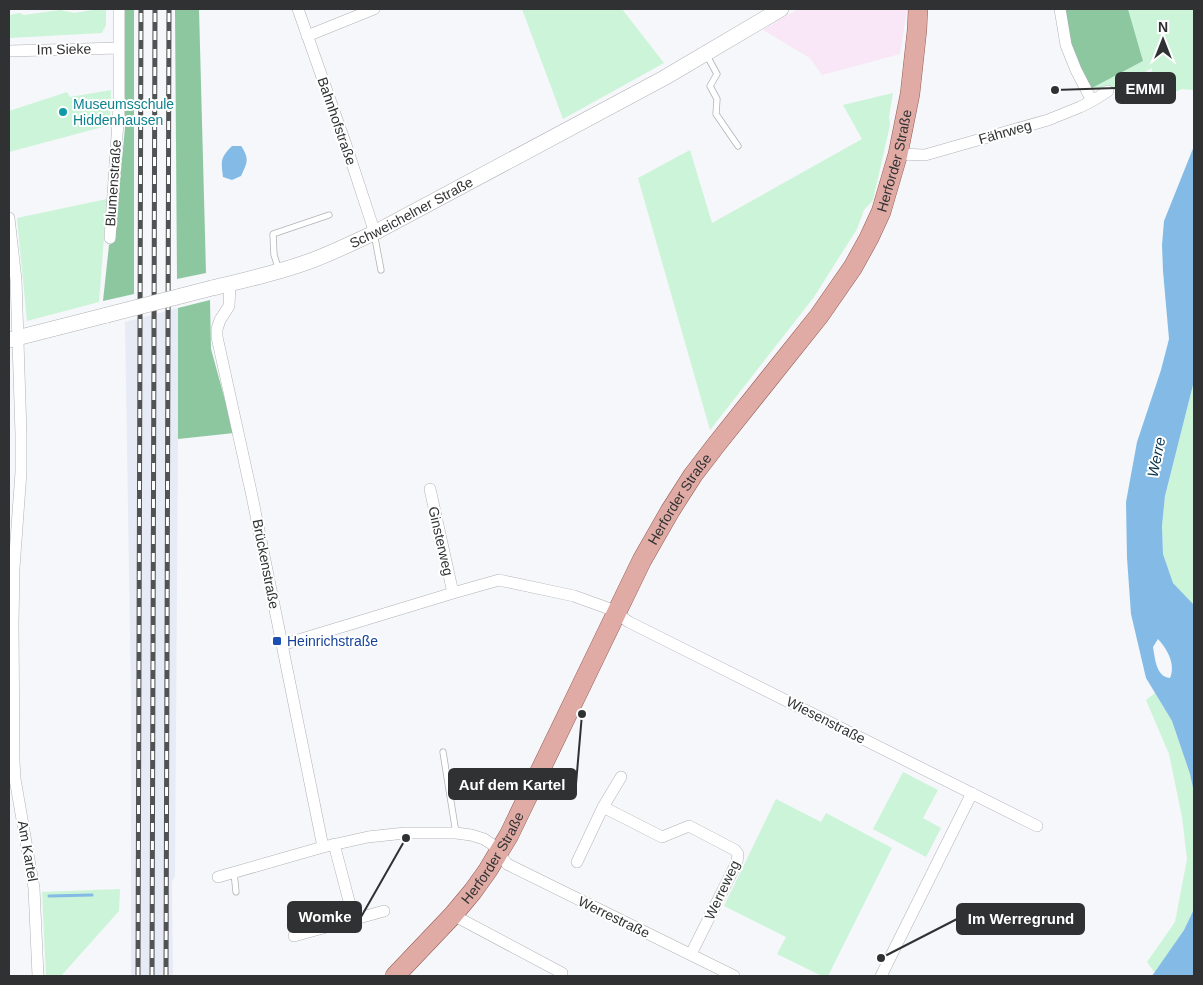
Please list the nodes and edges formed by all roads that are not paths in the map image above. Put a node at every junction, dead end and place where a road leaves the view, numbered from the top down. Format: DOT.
graph roads {
  1 [pos="119,9"];
  2 [pos="298,9"];
  3 [pos="374,9"];
  4 [pos="781,9"];
  5 [pos="918,9"];
  6 [pos="1060,9"];
  7 [pos="307,36"];
  8 [pos="119,48"];
  9 [pos="9,51"];
  10 [pos="706,54"];
  11 [pos="1108,91"];
  12 [pos="1092,101"];
  13 [pos="738,146"];
  14 [pos="898,154"];
  15 [pos="329,215"];
  16 [pos="9,218"];
  17 [pos="374,233"];
  18 [pos="110,238"];
  19 [pos="279,270"];
  20 [pos="381,270"];
  21 [pos="230,284"];
  22 [pos="13,338"];
  23 [pos="430,489"];
  24 [pos="12,536"];
  25 [pos="453,592"];
  26 [pos="616,613"];
  27 [pos="282,645"];
  28 [pos="443,752"];
  29 [pos="621,777"];
  30 [pos="12,779"];
  31 [pos="972,793"];
  32 [pos="603,807"];
  33 [pos="1037,826"];
  34 [pos="456,833"];
  35 [pos="329,846"];
  36 [pos="499,852"];
  37 [pos="577,862"];
  38 [pos="234,872"];
  39 [pos="218,877"];
  40 [pos="236,892"];
  41 [pos="384,912"];
  42 [pos="452,915"];
  43 [pos="354,920"];
  44 [pos="294,936"];
  45 [pos="690,954"];
  46 [pos="562,973"];
  47 [pos="38,976"];
  48 [pos="395,976"];
  49 [pos="734,976"];
  50 [pos="881,976"];
  1 -- 8 [label="street, Blumenstraße"];
  2 -- 7 [label="street, Bahnhofstraße"];
  3 -- 7 [label="street"];
  4 -- 10 [label="street, Schweichelner Straße"];
  5 -- 14 [label="main road, Herforder Straße"];
  6 -- 12 [label="street"];
  7 -- 17 [label="street, Bahnhofstraße"];
  8 -- 9 [label="street, Im Sieke"];
  8 -- 18 [label="street, Blumenstraße"];
  10 -- 13 [label="lane"];
  10 -- 17 [label="street, Schweichelner Straße"];
  11 -- 12 [label="street, Fährweg"];
  12 -- 14 [label="street, Fährweg"];
  14 -- 26 [label="main road, Herforder Straße"];
  15 -- 19 [label="lane"];
  16 -- 22 [label="street, Am Kartel"];
  17 -- 19 [label="street, Schweichelner Straße"];
  17 -- 20 [label="lane"];
  19 -- 21 [label="street, Schweichelner Straße"];
  21 -- 22 [label="street, Schweichelner Straße, bridge"];
  21 -- 27 [label="street, Brückenstraße"];
  22 -- 24 [label="street, Am Kartel"];
  23 -- 25 [label="street, Ginsterweg"];
  24 -- 30 [label="street, Am Kartel"];
  25 -- 26 [label="street"];
  25 -- 27 [label="street"];
  26 -- 31 [label="street, Wiesenstraße"];
  26 -- 36 [label="main road, Herforder Straße"];
  27 -- 35 [label="street, Brückenstraße"];
  28 -- 34 [label="lane"];
  29 -- 32 [label="street"];
  30 -- 47 [label="street, Am Kartel"];
  31 -- 33 [label="street, Wiesenstraße"];
  31 -- 50 [label="street"];
  32 -- 37 [label="street"];
  32 -- 45 [label="street, Werreweg"];
  34 -- 35 [label="street, Werrestraße"];
  34 -- 36 [label="street, Werrestraße"];
  35 -- 38 [label="street, Werrestraße"];
  35 -- 43 [label="street, Brückenstraße"];
  36 -- 42 [label="main road, Herforder Straße"];
  36 -- 45 [label="street, Werrestraße"];
  38 -- 39 [label="street, Werrestraße"];
  38 -- 40 [label="lane"];
  41 -- 43 [label="street"];
  42 -- 46 [label="street"];
  42 -- 48 [label="main road, Herforder Straße"];
  43 -- 44 [label="street"];
  45 -- 49 [label="street, Werrestraße"];
}
